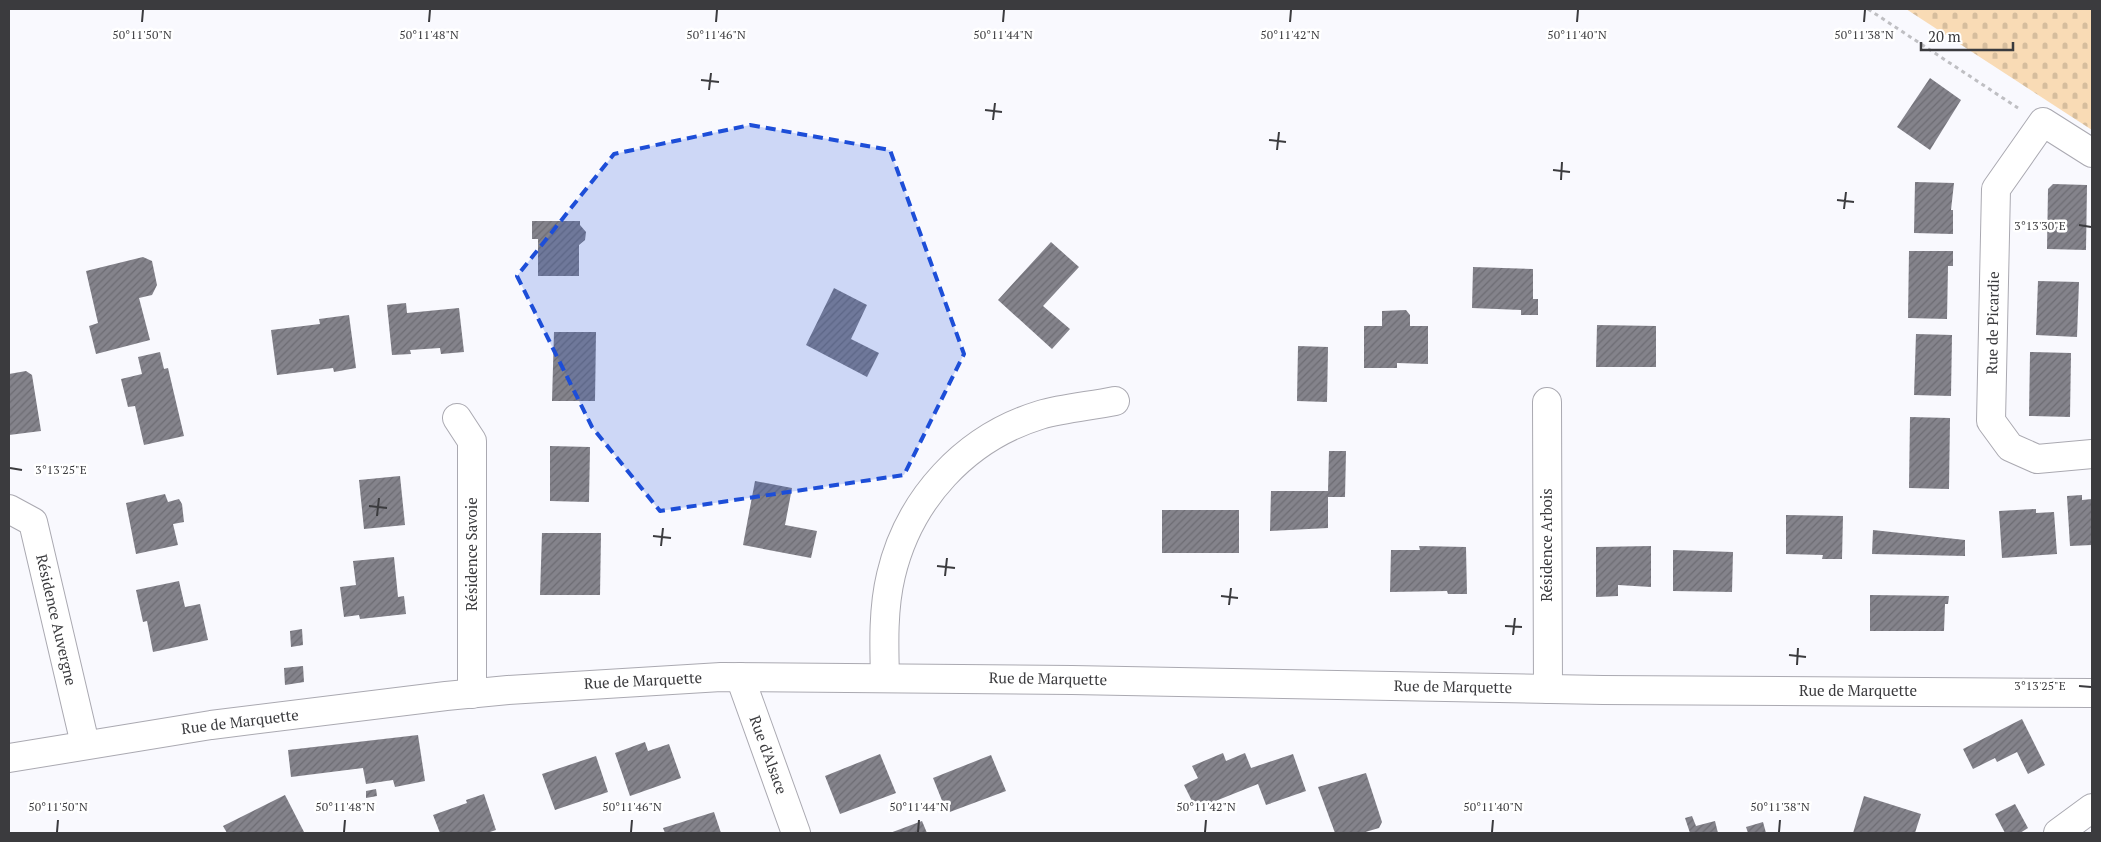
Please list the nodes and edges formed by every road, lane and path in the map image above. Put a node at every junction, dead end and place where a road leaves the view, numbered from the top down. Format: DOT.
graph roads {
  1 [pos="1868,9"];
  2 [pos="2043,122"];
  3 [pos="2092,153"];
  4 [pos="1115,401"];
  5 [pos="1547,402"];
  6 [pos="457,418"];
  7 [pos="2092,454"];
  8 [pos="9,509"];
  9 [pos="740,677"];
  10 [pos="885,678"];
  11 [pos="1548,689"];
  12 [pos="2092,693"];
  13 [pos="472,694"];
  14 [pos="85,744"];
  15 [pos="9,758"];
  16 [pos="2092,808"];
  17 [pos="796,833"];
  18 [pos="2058,833"];
  1 -- 2 [label="path"];
  2 -- 3 [label="street"];
  2 -- 7 [label="street, Rue de Picardie"];
  4 -- 10 [label="street"];
  5 -- 11 [label="street, Résidence Arbois"];
  6 -- 13 [label="street, Résidence Savoie"];
  8 -- 14 [label="street, Résidence Auvergne"];
  9 -- 10 [label="street, Rue de Marquette"];
  9 -- 13 [label="street, Rue de Marquette"];
  9 -- 17 [label="street, Rue d'Alsace"];
  10 -- 11 [label="street, Rue de Marquette"];
  11 -- 12 [label="street, Rue de Marquette"];
  13 -- 14 [label="street, Rue de Marquette"];
  14 -- 15 [label="street, Rue de Marquette"];
  16 -- 18 [label="street"];
}
